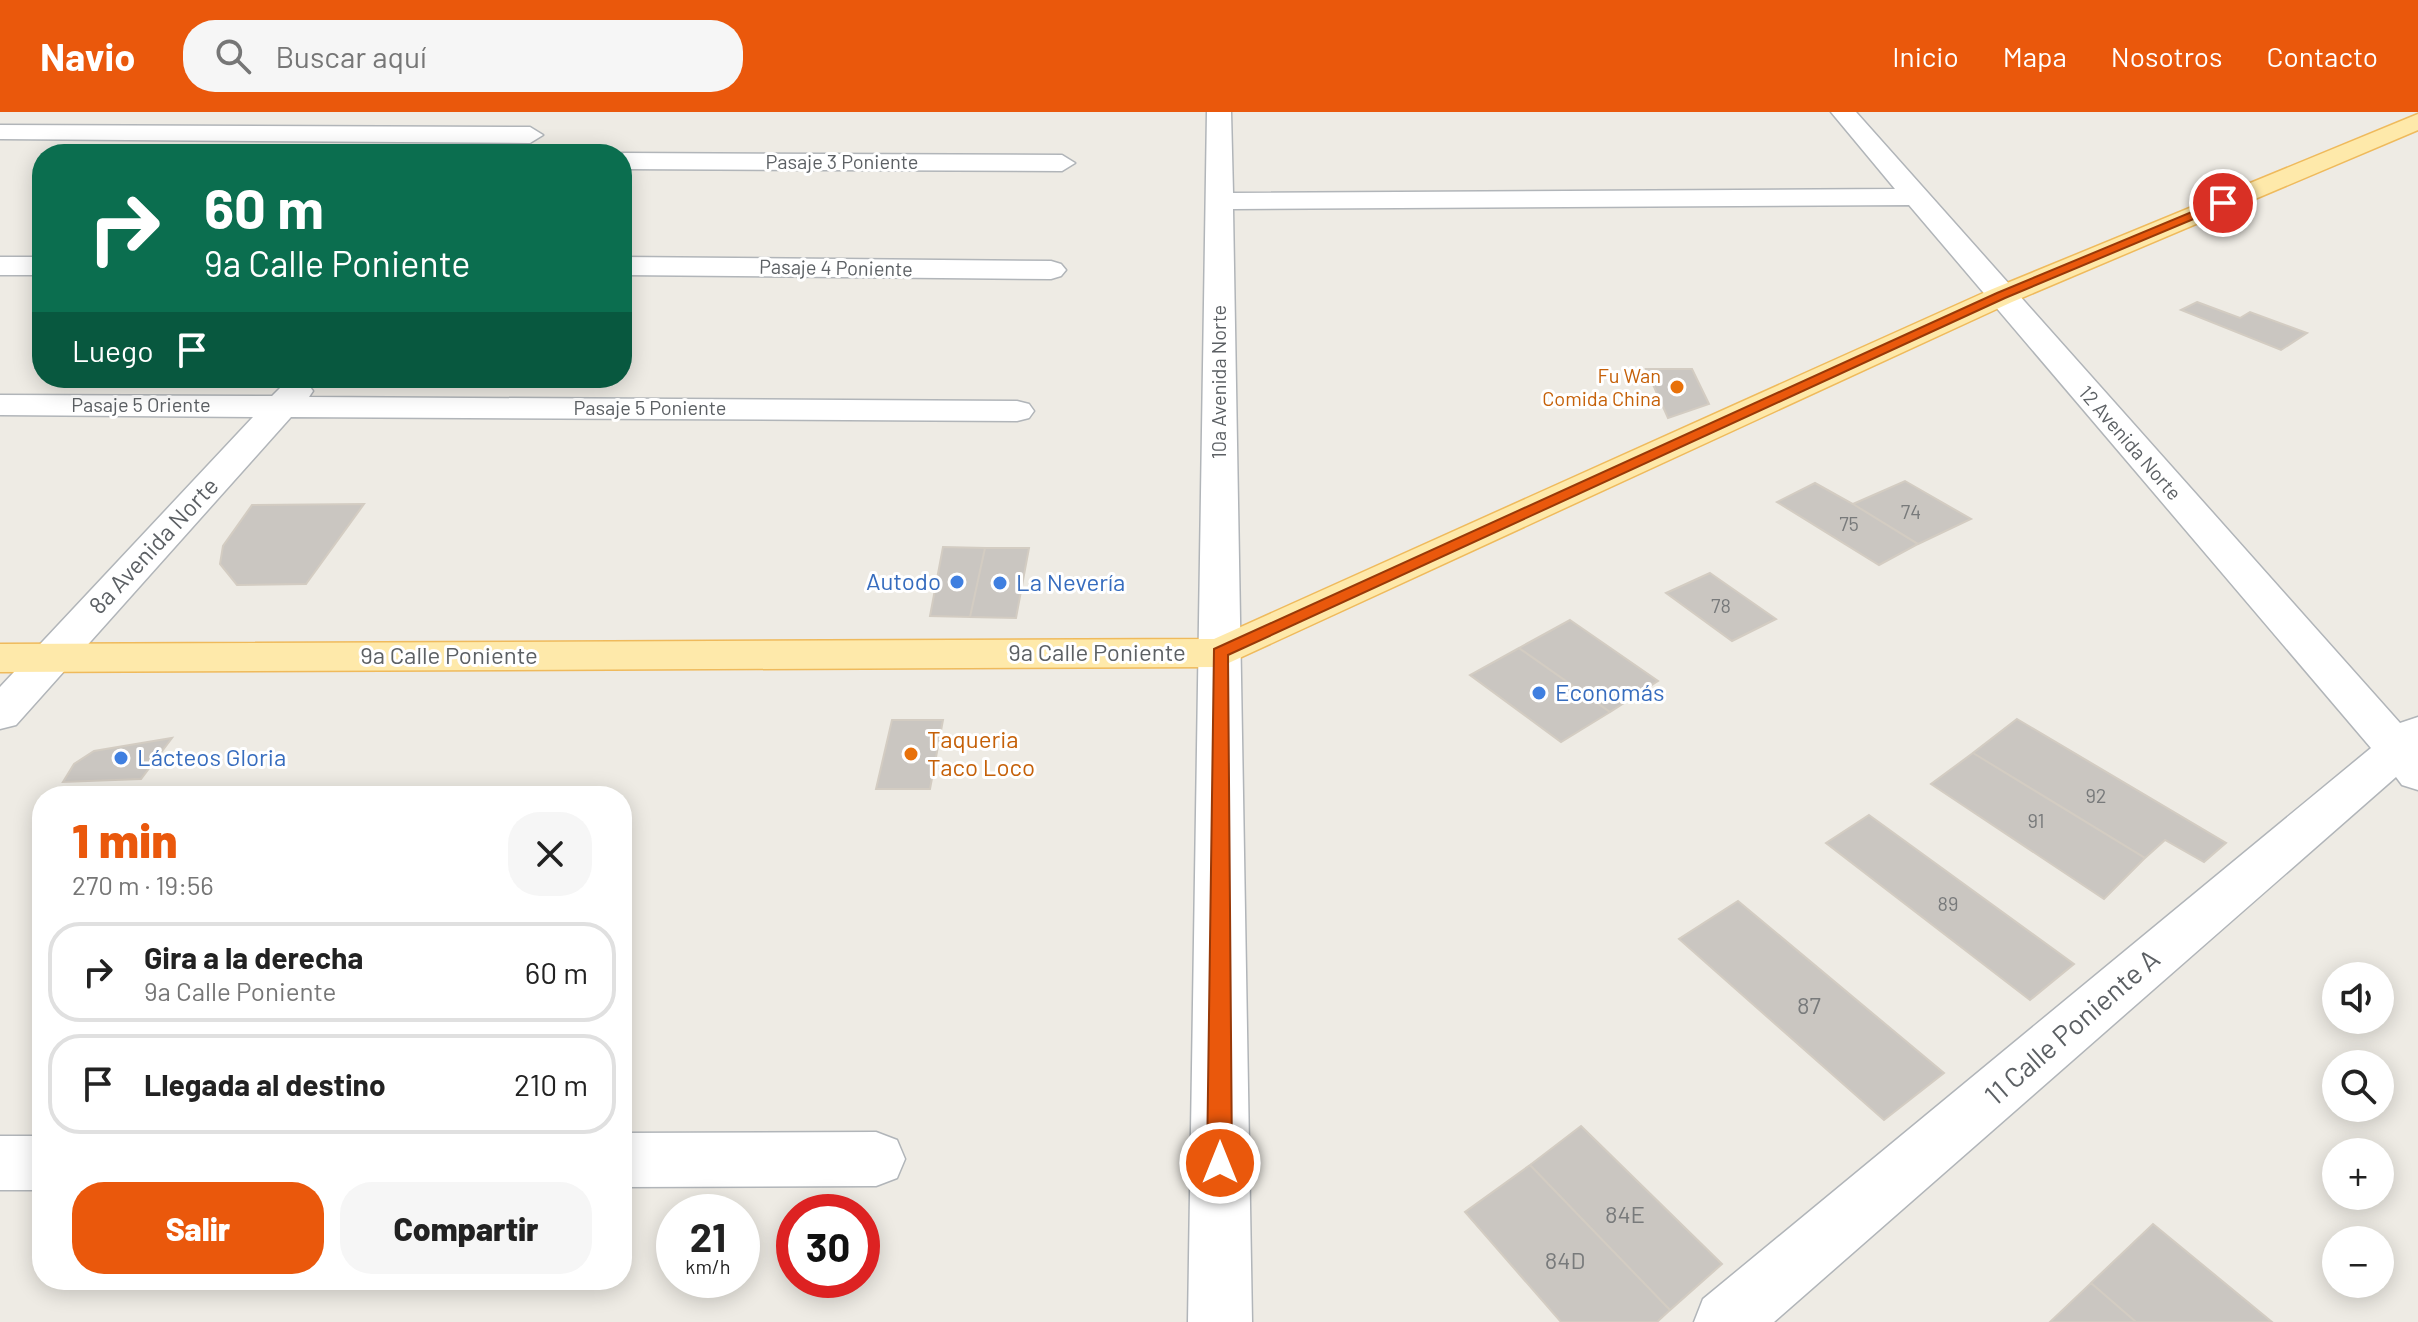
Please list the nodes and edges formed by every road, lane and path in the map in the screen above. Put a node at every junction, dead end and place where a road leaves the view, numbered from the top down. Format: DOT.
graph roads {
  1 [pos="551,112"];
  2 [pos="1219,112"];
  3 [pos="1843,112"];
  4 [pos="2418,121"];
  5 [pos="0,132"];
  6 [pos="481,144"];
  7 [pos="522,144"];
  8 [pos="632,161"];
  9 [pos="1062,163"];
  10 [pos="1914,197"];
  11 [pos="1219,201"];
  12 [pos="0,266"];
  13 [pos="32,266"];
  14 [pos="632,266"];
  15 [pos="1051,270"];
  16 [pos="2001,296"];
  17 [pos="299,388"];
  18 [pos="0,405"];
  19 [pos="282,406"];
  20 [pos="1017,411"];
  21 [pos="1220,653"];
  22 [pos="51,657"];
  23 [pos="0,658"];
  24 [pos="0,714"];
  25 [pos="2411,752"];
  26 [pos="876,1159"];
  27 [pos="632,1160"];
  28 [pos="0,1163"];
  29 [pos="32,1163"];
  30 [pos="1220,1322"];
  31 [pos="1726,1322"];
  1 -- 7 [label="street"];
  2 -- 11 [label="street, 10a Avenida Norte"];
  3 -- 10 [label="street, 12 Avenida Norte"];
  4 -- 16 [label="main road, 9a Calle Poniente"];
  5 -- 6 [label="street"];
  8 -- 9 [label="street, Pasaje 3 Poniente"];
  10 -- 11 [label="street"];
  10 -- 16 [label="street, 12 Avenida Norte"];
  11 -- 21 [label="street, 10a Avenida Norte"];
  12 -- 13 [label="street"];
  14 -- 15 [label="street, Pasaje 4 Poniente"];
  16 -- 21 [label="main road, 9a Calle Poniente"];
  16 -- 25 [label="street, 12 Avenida Norte"];
  17 -- 19 [label="street, 8a Avenida Norte"];
  18 -- 19 [label="street, Pasaje 5 Oriente"];
  19 -- 20 [label="street, Pasaje 5 Poniente"];
  19 -- 22 [label="street, 8a Avenida Norte"];
  21 -- 22 [label="main road, 9a Calle Poniente"];
  21 -- 30 [label="street, 10a Avenida Norte"];
  22 -- 23 [label="main road, 9a Calle Poniente"];
  22 -- 24 [label="street, 8a Avenida Norte"];
  25 -- 31 [label="street, 11 Calle Poniente A"];
  26 -- 27 [label="street"];
  28 -- 29 [label="street"];
}
